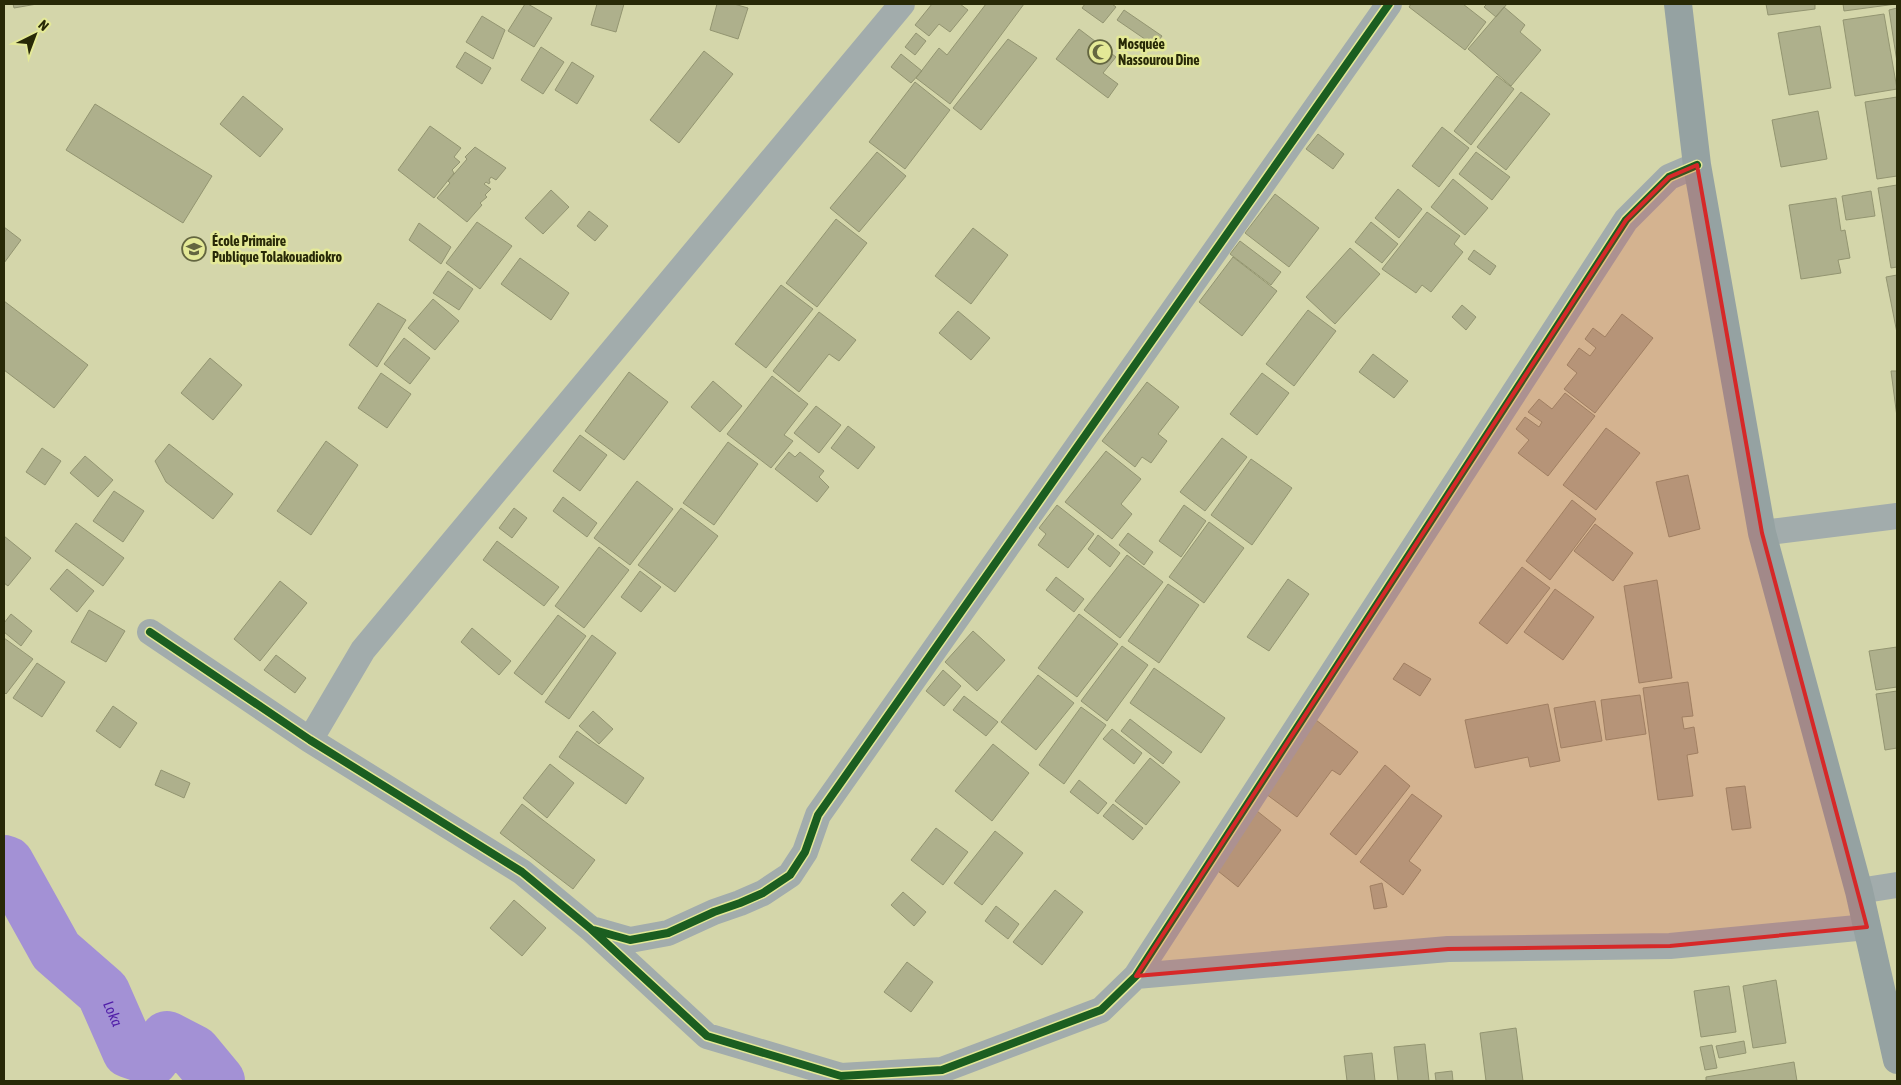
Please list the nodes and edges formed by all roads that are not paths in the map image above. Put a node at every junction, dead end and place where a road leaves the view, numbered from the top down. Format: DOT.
graph roads {
  1 [pos="902,4"];
  2 [pos="1389,4"];
  3 [pos="1678,4"];
  4 [pos="1697,165"];
  5 [pos="1897,516"];
  6 [pos="1762,533"];
  7 [pos="150,632"];
  8 [pos="310,740"];
  9 [pos="1897,885"];
  10 [pos="1859,891"];
  11 [pos="1867,927"];
  12 [pos="592,929"];
  13 [pos="1136,976"];
  14 [pos="1897,1060"];
  1 -- 8 [label="street"];
  2 -- 12 [label="street"];
  3 -- 4 [label="street"];
  4 -- 6 [label="street"];
  4 -- 13 [label="street"];
  5 -- 6 [label="street"];
  6 -- 10 [label="street"];
  7 -- 8 [label="street"];
  8 -- 12 [label="street"];
  9 -- 10 [label="street"];
  10 -- 11 [label="street"];
  11 -- 13 [label="street"];
  11 -- 14 [label="street"];
  12 -- 13 [label="street"];
}
